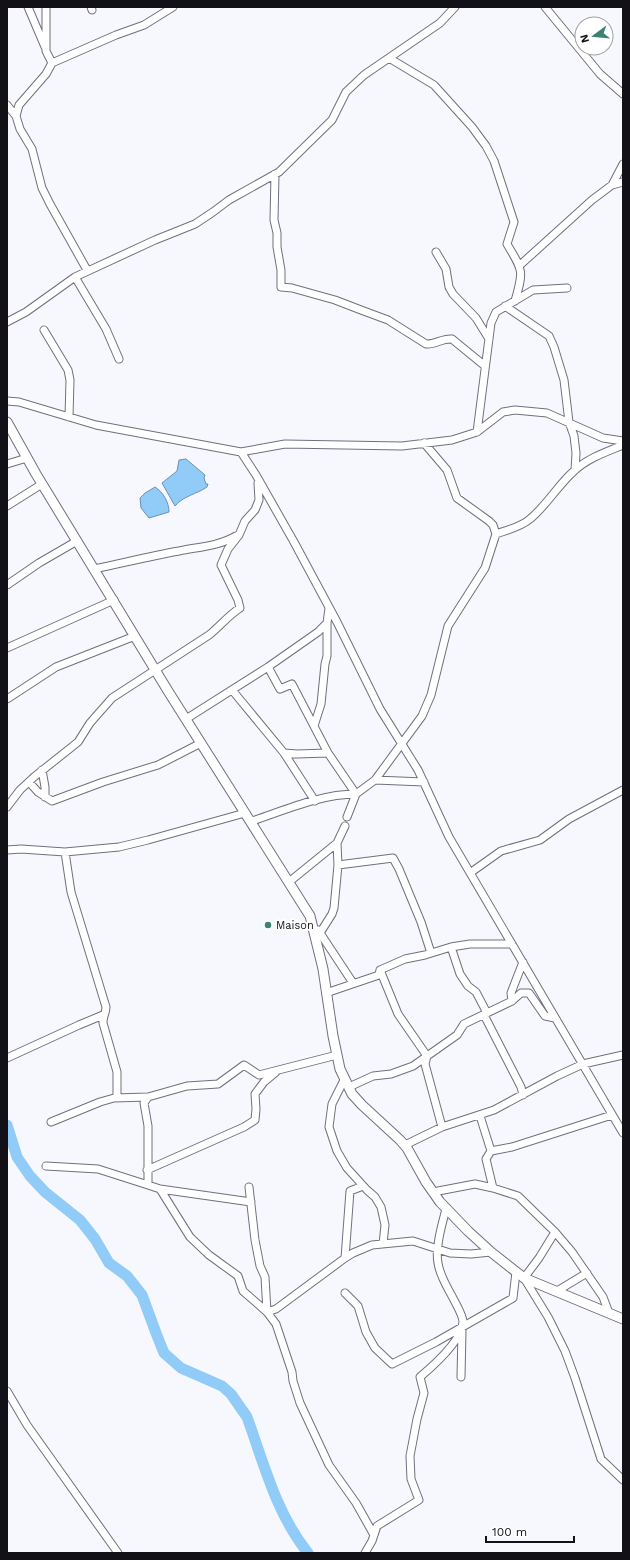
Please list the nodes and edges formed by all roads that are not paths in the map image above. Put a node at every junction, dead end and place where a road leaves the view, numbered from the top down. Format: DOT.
graph roads {
  1 [pos="28,7"];
  2 [pos="46,7"];
  3 [pos="173,7"];
  4 [pos="455,7"];
  5 [pos="546,7"];
  6 [pos="46,51"];
  7 [pos="389,58"];
  8 [pos="52,64"];
  9 [pos="623,94"];
  10 [pos="7,105"];
  11 [pos="16,116"];
  12 [pos="623,164"];
  13 [pos="275,174"];
  14 [pos="623,182"];
  15 [pos="612,185"];
  16 [pos="436,252"];
  17 [pos="519,266"];
  18 [pos="88,270"];
  19 [pos="75,277"];
  20 [pos="567,288"];
  21 [pos="515,300"];
  22 [pos="505,306"];
  23 [pos="7,322"];
  24 [pos="44,330"];
  25 [pos="489,339"];
  26 [pos="119,359"];
  27 [pos="485,366"];
  28 [pos="7,401"];
  29 [pos="69,417"];
  30 [pos="7,422"];
  31 [pos="569,422"];
  32 [pos="477,432"];
  33 [pos="623,441"];
  34 [pos="424,443"];
  35 [pos="623,445"];
  36 [pos="241,452"];
  37 [pos="26,458"];
  38 [pos="7,464"];
  39 [pos="575,470"];
  40 [pos="257,476"];
  41 [pos="42,484"];
  42 [pos="7,506"];
  43 [pos="496,534"];
  44 [pos="239,535"];
  45 [pos="77,541"];
  46 [pos="94,569"];
  47 [pos="7,585"];
  48 [pos="114,600"];
  49 [pos="329,607"];
  50 [pos="327,623"];
  51 [pos="135,636"];
  52 [pos="7,648"];
  53 [pos="268,667"];
  54 [pos="156,670"];
  55 [pos="232,690"];
  56 [pos="7,698"];
  57 [pos="186,719"];
  58 [pos="314,726"];
  59 [pos="201,743"];
  60 [pos="402,744"];
  61 [pos="284,753"];
  62 [pos="328,753"];
  63 [pos="42,770"];
  64 [pos="375,780"];
  65 [pos="29,782"];
  66 [pos="424,782"];
  67 [pos="623,790"];
  68 [pos="356,794"];
  69 [pos="45,797"];
  70 [pos="315,800"];
  71 [pos="7,807"];
  72 [pos="244,813"];
  73 [pos="347,817"];
  74 [pos="252,821"];
  75 [pos="345,826"];
  76 [pos="337,843"];
  77 [pos="7,850"];
  78 [pos="65,852"];
  79 [pos="338,865"];
  80 [pos="470,872"];
  81 [pos="289,882"];
  82 [pos="312,922"];
  83 [pos="320,933"];
  84 [pos="512,944"];
  85 [pos="451,947"];
  86 [pos="431,953"];
  87 [pos="523,962"];
  88 [pos="380,970"];
  89 [pos="353,983"];
  90 [pos="326,993"];
  91 [pos="512,1001"];
  92 [pos="486,1014"];
  93 [pos="103,1015"];
  94 [pos="555,1018"];
  95 [pos="337,1055"];
  96 [pos="623,1055"];
  97 [pos="427,1056"];
  98 [pos="7,1058"];
  99 [pos="582,1064"];
  100 [pos="277,1071"];
  101 [pos="347,1084"];
  102 [pos="523,1095"];
  103 [pos="148,1097"];
  104 [pos="117,1098"];
  105 [pos="612,1115"];
  106 [pos="480,1116"];
  107 [pos="51,1122"];
  108 [pos="442,1127"];
  109 [pos="623,1133"];
  110 [pos="405,1145"];
  111 [pos="491,1151"];
  112 [pos="46,1166"];
  113 [pos="147,1170"];
  114 [pos="148,1185"];
  115 [pos="363,1186"];
  116 [pos="160,1188"];
  117 [pos="249,1188"];
  118 [pos="493,1188"];
  119 [pos="433,1192"];
  120 [pos="251,1202"];
  121 [pos="446,1209"];
  122 [pos="555,1232"];
  123 [pos="383,1244"];
  124 [pos="438,1251"];
  125 [pos="491,1252"];
  126 [pos="345,1258"];
  127 [pos="587,1273"];
  128 [pos="520,1275"];
  129 [pos="557,1291"];
  130 [pos="345,1293"];
  131 [pos="267,1312"];
  132 [pos="609,1313"];
  133 [pos="623,1319"];
  134 [pos="462,1328"];
  135 [pos="461,1377"];
  136 [pos="7,1391"];
  137 [pos="623,1480"];
  138 [pos="374,1535"];
  139 [pos="118,1553"];
  140 [pos="365,1553"];
  1 -- 6 [label="street"];
  2 -- 6 [label="street"];
  3 -- 8 [label="street"];
  4 -- 7 [label="street"];
  5 -- 9 [label="street"];
  6 -- 8 [label="street"];
  7 -- 13 [label="street"];
  7 -- 17 [label="street"];
  8 -- 11 [label="street"];
  10 -- 11 [label="street"];
  11 -- 18 [label="street"];
  12 -- 15 [label="street"];
  13 -- 18 [label="street"];
  13 -- 27 [label="street"];
  14 -- 15 [label="street"];
  15 -- 17 [label="street"];
  16 -- 25 [label="street"];
  17 -- 21 [label="street"];
  18 -- 19 [label="street"];
  19 -- 23 [label="street"];
  19 -- 26 [label="street"];
  20 -- 21 [label="street"];
  21 -- 22 [label="street"];
  22 -- 25 [label="street"];
  22 -- 31 [label="street"];
  24 -- 29 [label="street"];
  25 -- 27 [label="street"];
  27 -- 32 [label="street"];
  28 -- 29 [label="street"];
  29 -- 36 [label="street"];
  30 -- 37 [label="street"];
  31 -- 32 [label="street"];
  31 -- 33 [label="street"];
  31 -- 39 [label="street"];
  32 -- 34 [label="street"];
  34 -- 36 [label="street"];
  34 -- 43 [label="street"];
  35 -- 39 [label="street"];
  36 -- 40 [label="street"];
  37 -- 38 [label="street"];
  37 -- 41 [label="street"];
  39 -- 43 [label="street"];
  40 -- 44 [label="street"];
  40 -- 49 [label="street"];
  41 -- 42 [label="street"];
  41 -- 45 [label="street"];
  43 -- 60 [label="street"];
  44 -- 46 [label="street"];
  44 -- 54 [label="street"];
  45 -- 46 [label="street"];
  45 -- 47 [label="street"];
  46 -- 48 [label="street"];
  48 -- 51 [label="street"];
  48 -- 52 [label="street"];
  49 -- 50 [label="street"];
  49 -- 60 [label="street"];
  50 -- 53 [label="street"];
  50 -- 58 [label="street"];
  51 -- 54 [label="street"];
  51 -- 56 [label="street"];
  53 -- 55 [label="street"];
  53 -- 58 [label="street"];
  54 -- 57 [label="street"];
  54 -- 63 [label="street"];
  55 -- 57 [label="street"];
  55 -- 61 [label="street"];
  57 -- 59 [label="street"];
  58 -- 62 [label="street"];
  59 -- 69 [label="street"];
  59 -- 72 [label="street"];
  60 -- 64 [label="street"];
  60 -- 66 [label="street"];
  61 -- 62 [label="street"];
  61 -- 70 [label="street"];
  62 -- 68 [label="street"];
  63 -- 65 [label="street"];
  63 -- 69 [label="street"];
  64 -- 66 [label="street"];
  64 -- 68 [label="street"];
  65 -- 69 [label="street"];
  65 -- 71 [label="street"];
  66 -- 80 [label="street"];
  67 -- 80 [label="street"];
  68 -- 70 [label="street"];
  68 -- 73 [label="street"];
  70 -- 74 [label="street"];
  72 -- 74 [label="street"];
  72 -- 78 [label="street"];
  74 -- 81 [label="street"];
  75 -- 76 [label="street"];
  76 -- 79 [label="street"];
  76 -- 81 [label="street"];
  77 -- 78 [label="street"];
  78 -- 93 [label="street"];
  79 -- 83 [label="street"];
  79 -- 86 [label="street"];
  80 -- 84 [label="street"];
  81 -- 82 [label="street"];
  82 -- 83 [label="street"];
  82 -- 90 [label="street"];
  83 -- 89 [label="street"];
  84 -- 85 [label="street"];
  84 -- 87 [label="street"];
  85 -- 86 [label="street"];
  85 -- 92 [label="street"];
  86 -- 88 [label="street"];
  87 -- 91 [label="street"];
  87 -- 94 [label="street"];
  88 -- 89 [label="street"];
  88 -- 97 [label="street"];
  89 -- 90 [label="street"];
  90 -- 95 [label="street"];
  91 -- 92 [label="street"];
  91 -- 94 [label="street"];
  92 -- 97 [label="street"];
  92 -- 102 [label="street"];
  93 -- 98 [label="street"];
  93 -- 104 [label="street"];
  94 -- 99 [label="street"];
  95 -- 100 [label="street"];
  95 -- 101 [label="street"];
  96 -- 99 [label="street"];
  97 -- 101 [label="street"];
  97 -- 108 [label="street"];
  99 -- 102 [label="street"];
  99 -- 105 [label="street"];
  100 -- 103 [label="street"];
  100 -- 113 [label="street"];
  101 -- 110 [label="street"];
  101 -- 115 [label="street"];
  102 -- 106 [label="street"];
  103 -- 104 [label="street"];
  103 -- 113 [label="street"];
  104 -- 107 [label="street"];
  105 -- 109 [label="street"];
  105 -- 111 [label="street"];
  106 -- 108 [label="street"];
  106 -- 111 [label="street"];
  108 -- 110 [label="street"];
  110 -- 119 [label="street"];
  111 -- 118 [label="street"];
  112 -- 114 [label="street"];
  113 -- 114 [label="street"];
  114 -- 116 [label="street"];
  115 -- 123 [label="street"];
  115 -- 126 [label="street"];
  116 -- 120 [label="street"];
  116 -- 131 [label="street"];
  117 -- 120 [label="street"];
  118 -- 119 [label="street"];
  118 -- 122 [label="street"];
  119 -- 121 [label="street"];
  120 -- 131 [label="street"];
  121 -- 124 [label="street"];
  121 -- 125 [label="street"];
  122 -- 127 [label="street"];
  122 -- 128 [label="street"];
  123 -- 124 [label="street"];
  123 -- 126 [label="street"];
  124 -- 125 [label="street"];
  124 -- 134 [label="street"];
  125 -- 128 [label="street"];
  126 -- 131 [label="street"];
  127 -- 129 [label="street"];
  127 -- 132 [label="street"];
  128 -- 129 [label="street"];
  128 -- 134 [label="street"];
  128 -- 137 [label="street"];
  129 -- 132 [label="street"];
  130 -- 134 [label="street"];
  131 -- 138 [label="street"];
  132 -- 133 [label="street"];
  134 -- 135 [label="street"];
  134 -- 138 [label="street"];
  136 -- 139 [label="street"];
  138 -- 140 [label="street"];
}
